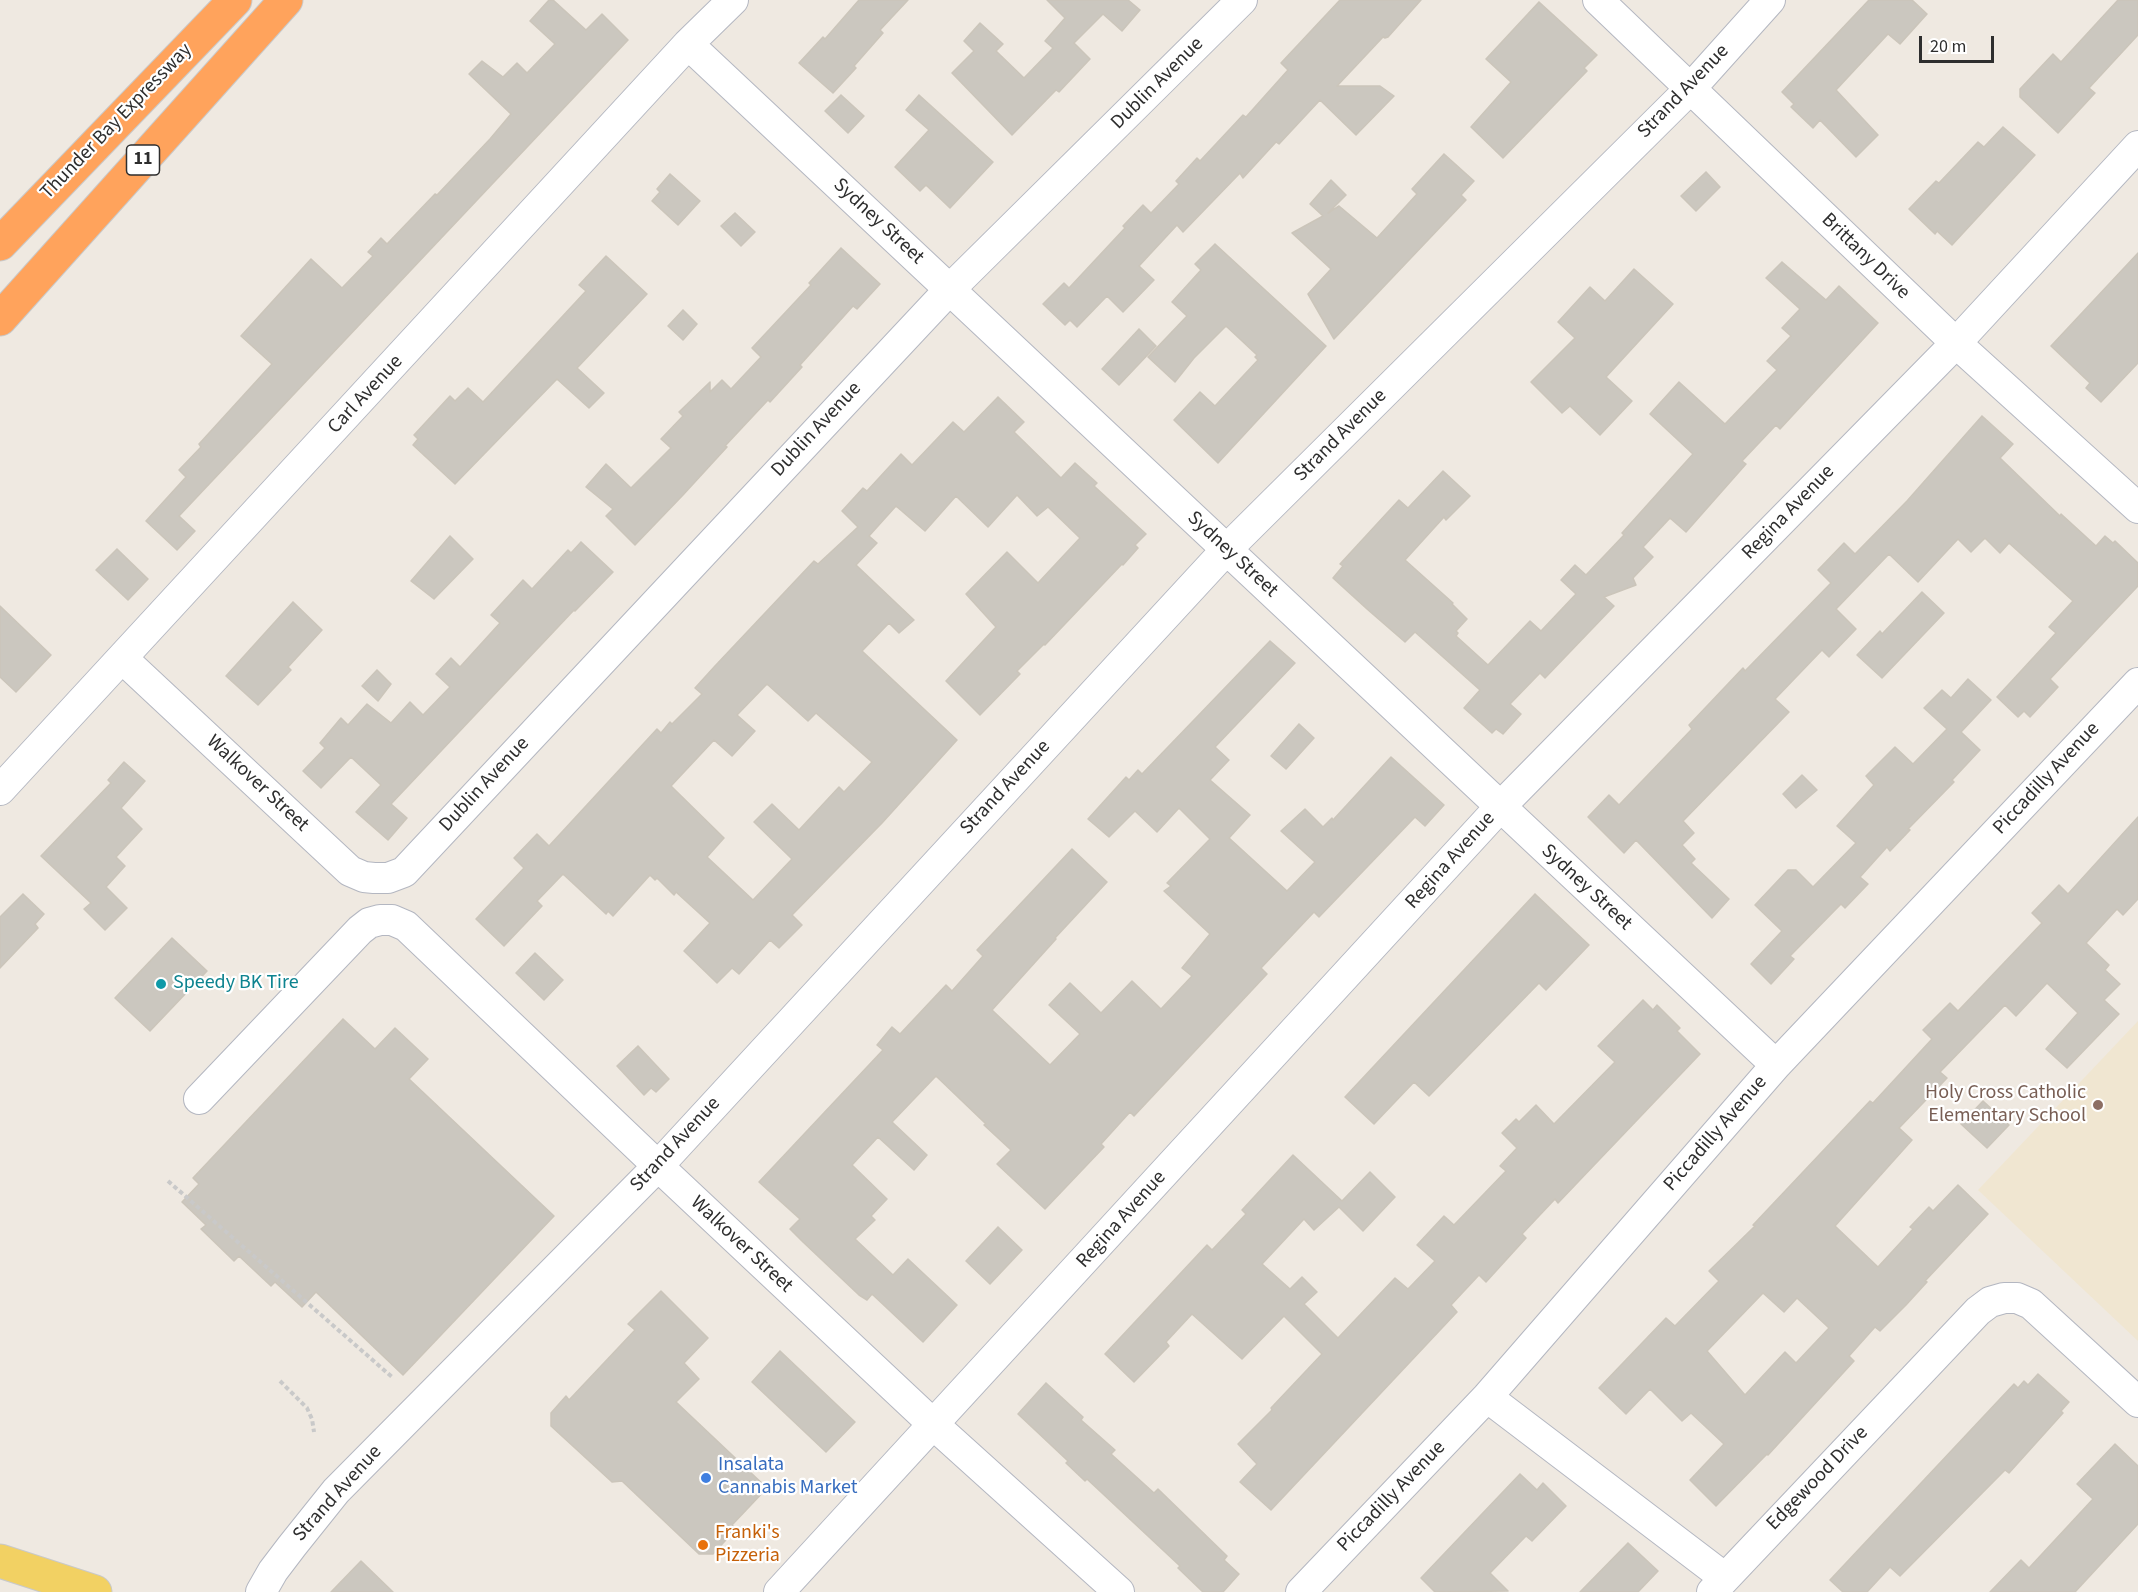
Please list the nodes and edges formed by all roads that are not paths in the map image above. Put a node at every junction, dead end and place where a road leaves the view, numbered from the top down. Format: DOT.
graph roads {
  1 [pos="235,0"];
  2 [pos="286,0"];
  3 [pos="733,0"];
  4 [pos="1242,0"];
  5 [pos="1598,0"];
  6 [pos="1770,0"];
  7 [pos="688,45"];
  8 [pos="1690,88"];
  9 [pos="2138,146"];
  10 [pos="0,244"];
  11 [pos="950,289"];
  12 [pos="0,319"];
  13 [pos="1956,343"];
  14 [pos="2138,508"];
  15 [pos="1226,550"];
  16 [pos="123,659"];
  17 [pos="2138,683"];
  18 [pos="0,790"];
  19 [pos="1500,807"];
  20 [pos="404,872"];
  21 [pos="1776,1065"];
  22 [pos="199,1098"];
  23 [pos="658,1166"];
  24 [pos="1487,1397"];
  25 [pos="2138,1402"];
  26 [pos="934,1425"];
  27 [pos="0,1561"];
  28 [pos="1718,1585"];
  29 [pos="95,1592"];
  30 [pos="261,1592"];
  31 [pos="779,1592"];
  32 [pos="1119,1592"];
  33 [pos="1301,1592"];
  1 -- 10 [label="highway, Thunder Bay Expressway / 11"];
  2 -- 12 [label="highway, Thunder Bay Expressway / 11"];
  3 -- 7 [label="street, Carl Avenue"];
  4 -- 11 [label="street, Dublin Avenue"];
  5 -- 8 [label="street, Brittany Drive"];
  6 -- 8 [label="street, Strand Avenue"];
  7 -- 11 [label="street, Sydney Street"];
  7 -- 16 [label="street, Carl Avenue"];
  8 -- 13 [label="street, Brittany Drive"];
  8 -- 15 [label="street, Strand Avenue"];
  9 -- 13 [label="street, Regina Avenue"];
  11 -- 15 [label="street, Sydney Street"];
  11 -- 20 [label="street, Dublin Avenue"];
  13 -- 14 [label="street, Brittany Drive"];
  13 -- 19 [label="street, Regina Avenue"];
  15 -- 19 [label="street, Sydney Street"];
  15 -- 23 [label="street, Strand Avenue"];
  16 -- 18 [label="street, Carl Avenue"];
  16 -- 20 [label="street, Walkover Street"];
  17 -- 21 [label="street, Piccadilly Avenue"];
  19 -- 21 [label="street, Sydney Street"];
  19 -- 26 [label="street, Regina Avenue"];
  21 -- 24 [label="street, Piccadilly Avenue"];
  22 -- 23 [label="street, Walkover Street"];
  23 -- 26 [label="street, Walkover Street"];
  23 -- 30 [label="street, Strand Avenue"];
  24 -- 28 [label="street, Edgewood Drive"];
  24 -- 33 [label="street, Piccadilly Avenue"];
  25 -- 28 [label="street, Edgewood Drive"];
  26 -- 31 [label="street, Regina Avenue"];
  26 -- 32 [label="street, Walkover Street"];
  27 -- 29 [label="main road"];
}
